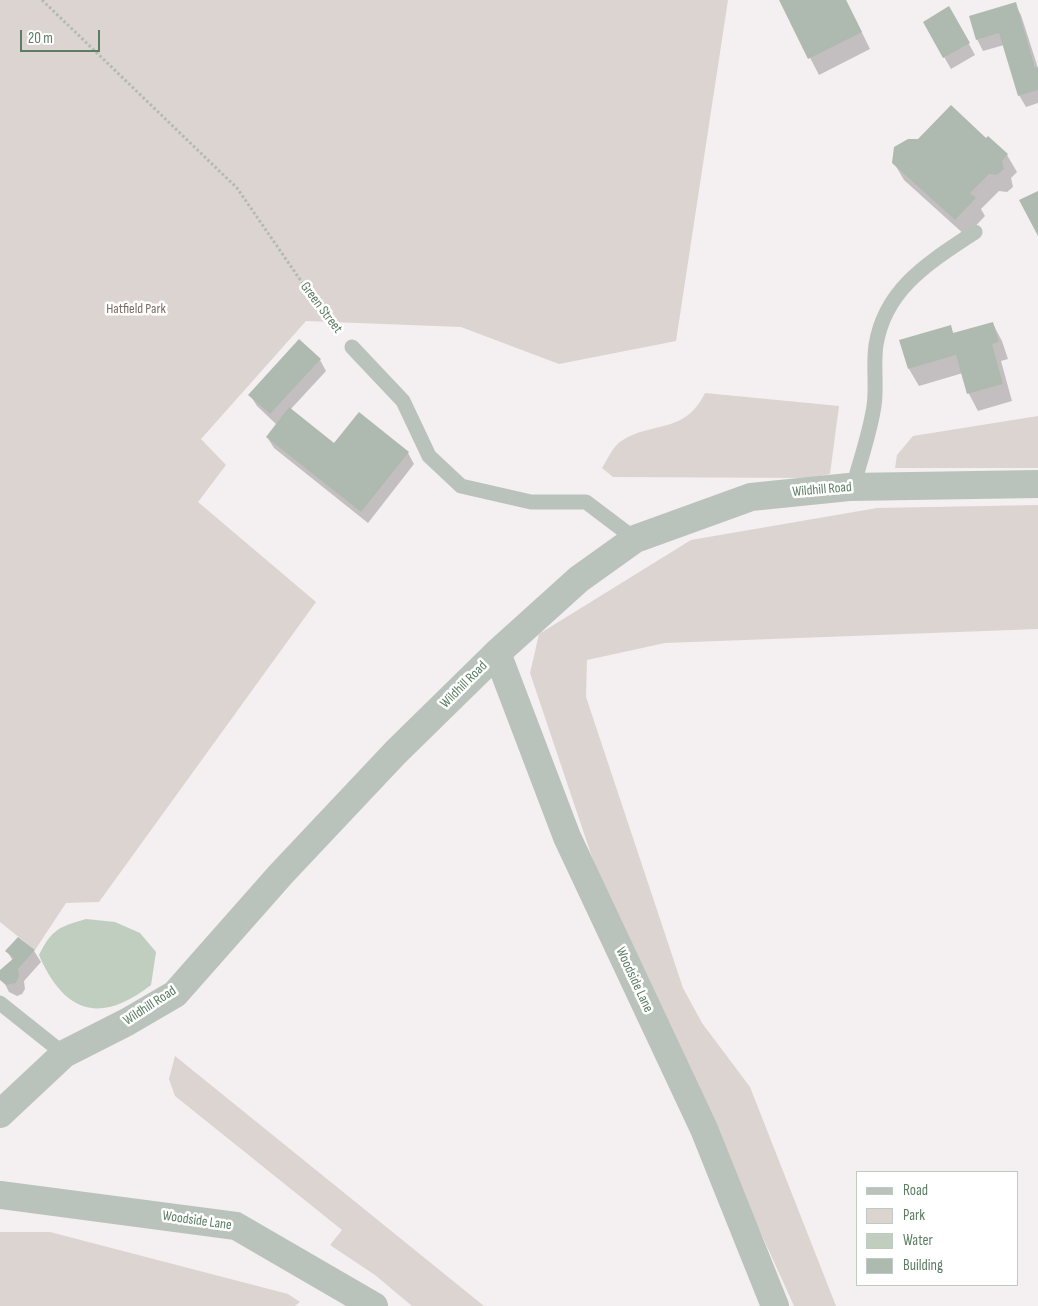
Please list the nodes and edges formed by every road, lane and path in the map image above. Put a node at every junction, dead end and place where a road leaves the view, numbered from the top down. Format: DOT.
graph roads {
  1 [pos="42,0"];
  2 [pos="975,232"];
  3 [pos="352,347"];
  4 [pos="1038,484"];
  5 [pos="853,487"];
  6 [pos="635,539"];
  7 [pos="497,652"];
  8 [pos="0,1003"];
  9 [pos="64,1054"];
  10 [pos="0,1114"];
  11 [pos="0,1195"];
  12 [pos="374,1306"];
  13 [pos="776,1306"];
  1 -- 3 [label="path, Green Street"];
  2 -- 5 [label="lane"];
  3 -- 6 [label="lane, Green Street"];
  4 -- 5 [label="street, Wildhill Road"];
  5 -- 6 [label="street, Wildhill Road"];
  6 -- 7 [label="street, Wildhill Road"];
  7 -- 9 [label="street, Wildhill Road"];
  7 -- 13 [label="street, Woodside Lane"];
  8 -- 9 [label="lane"];
  9 -- 10 [label="street, Wildhill Road"];
  11 -- 12 [label="street, Woodside Lane"];
}
